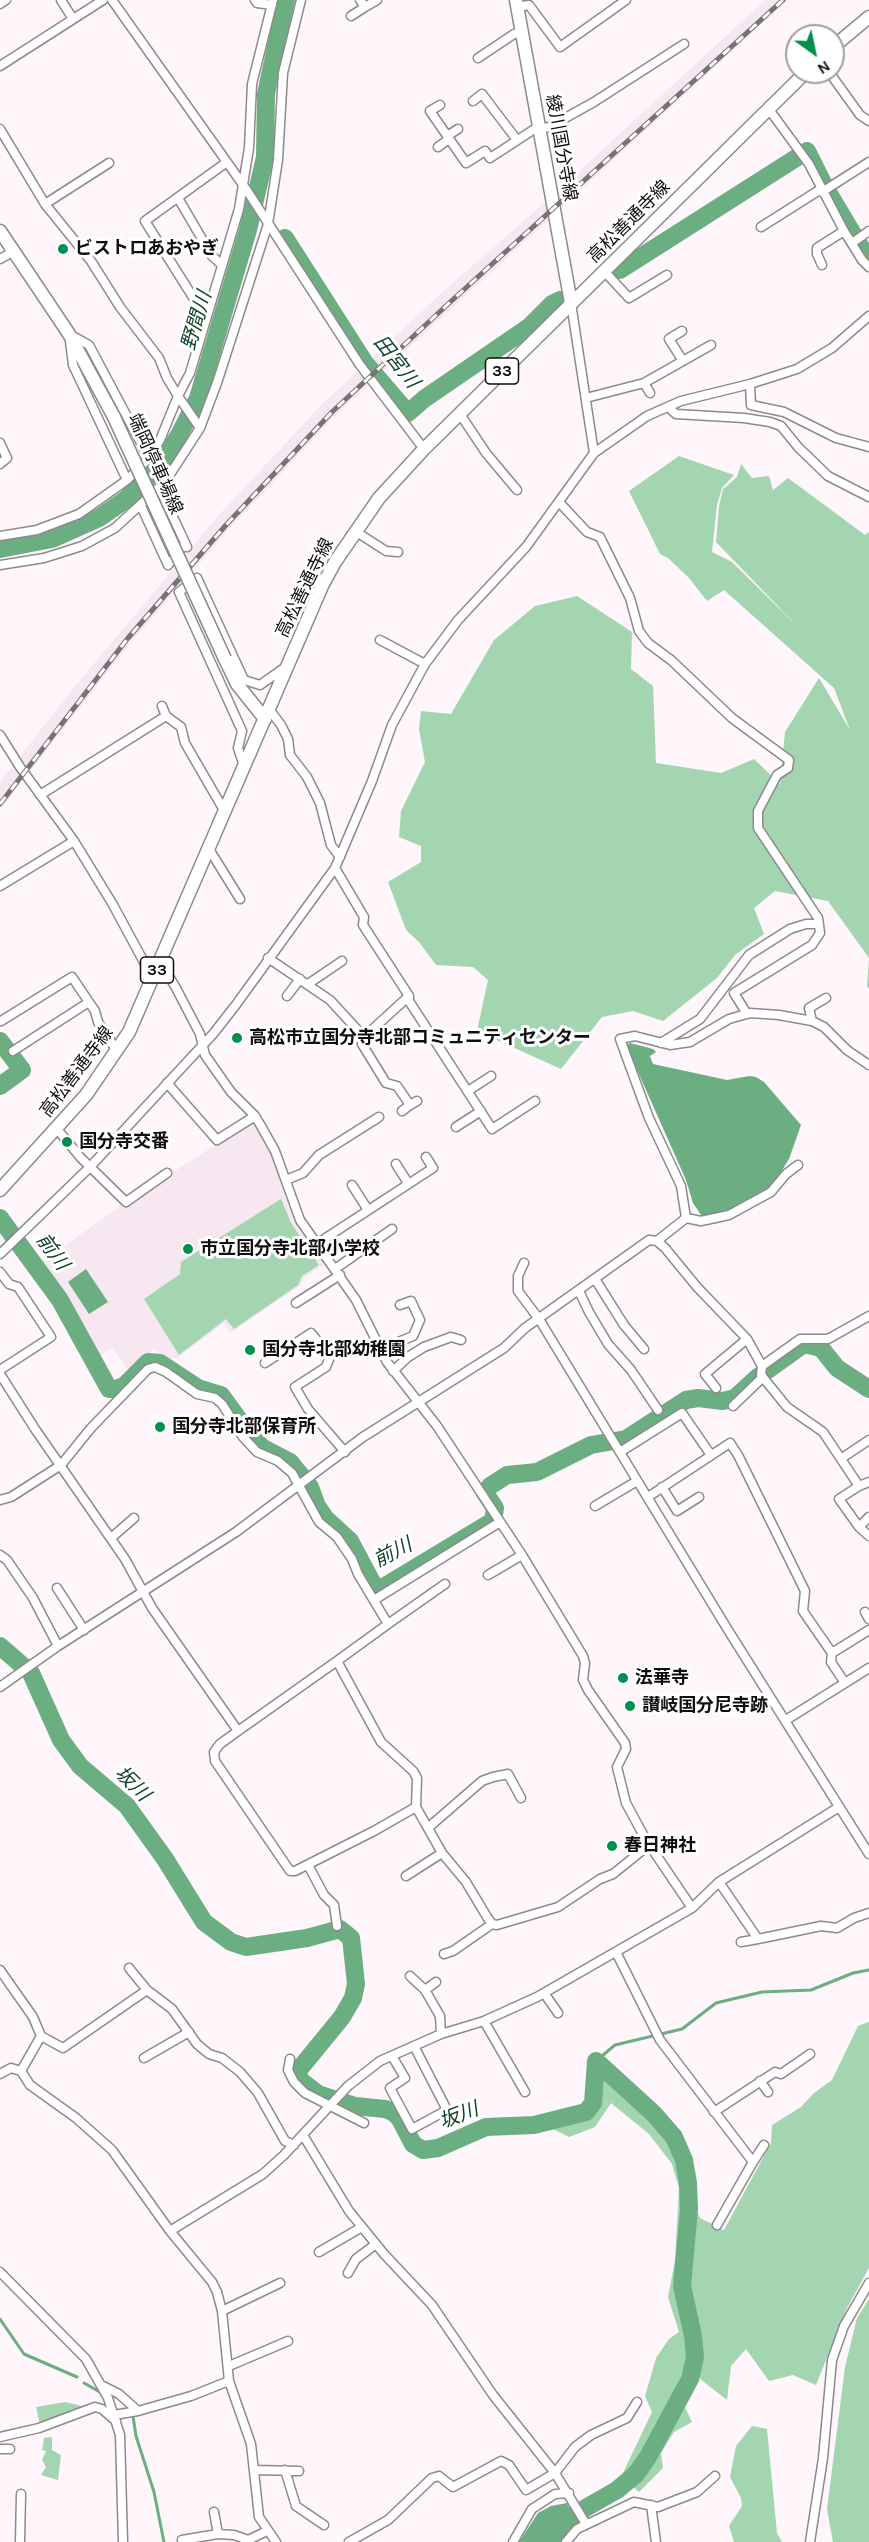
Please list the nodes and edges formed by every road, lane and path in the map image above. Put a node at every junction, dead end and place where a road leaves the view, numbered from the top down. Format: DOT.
graph roads {
  1 [pos="6,0"];
  2 [pos="61,0"];
  3 [pos="103,0"];
  4 [pos="112,0"];
  5 [pos="255,0"];
  6 [pos="301,0"];
  7 [pos="377,0"];
  8 [pos="626,0"];
  9 [pos="272,3"];
  10 [pos="524,3"];
  11 [pos="0,4"];
  12 [pos="363,4"];
  13 [pos="351,16"];
  14 [pos="869,17"];
  15 [pos="73,19"];
  16 [pos="522,32"];
  17 [pos="845,37"];
  18 [pos="684,44"];
  19 [pos="478,58"];
  20 [pos="1,61"];
  21 [pos="793,84"];
  22 [pos="838,84"];
  23 [pos="473,101"];
  24 [pos="440,105"];
  25 [pos="768,108"];
  26 [pos="869,121"];
  27 [pos="0,129"];
  28 [pos="458,129"];
  29 [pos="540,129"];
  30 [pos="448,138"];
  31 [pos="517,140"];
  32 [pos="438,147"];
  33 [pos="228,162"];
  34 [pos="869,162"];
  35 [pos="110,163"];
  36 [pos="245,187"];
  37 [pos="824,190"];
  38 [pos="178,198"];
  39 [pos="45,204"];
  40 [pos="267,222"];
  41 [pos="761,227"];
  42 [pos="0,231"];
  43 [pos="844,231"];
  44 [pos="869,231"];
  45 [pos="852,243"];
  46 [pos="14,251"];
  47 [pos="0,259"];
  48 [pos="222,265"];
  49 [pos="822,265"];
  50 [pos="869,267"];
  51 [pos="605,272"];
  52 [pos="668,275"];
  53 [pos="571,303"];
  54 [pos="869,316"];
  55 [pos="206,318"];
  56 [pos="682,331"];
  57 [pos="69,334"];
  58 [pos="711,345"];
  59 [pos="683,361"];
  60 [pos="644,383"];
  61 [pos="750,384"];
  62 [pos="650,393"];
  63 [pos="179,398"];
  64 [pos="586,398"];
  65 [pos="668,407"];
  66 [pos="459,414"];
  67 [pos="200,427"];
  68 [pos="0,443"];
  69 [pos="869,447"];
  70 [pos="424,449"];
  71 [pos="594,453"];
  72 [pos="149,458"];
  73 [pos="0,464"];
  74 [pos="128,480"];
  75 [pos="160,489"];
  76 [pos="517,489"];
  77 [pos="869,498"];
  78 [pos="559,502"];
  79 [pos="141,506"];
  80 [pos="355,531"];
  81 [pos="0,536"];
  82 [pos="398,552"];
  83 [pos="0,565"];
  84 [pos="380,640"];
  85 [pos="425,664"];
  86 [pos="288,666"];
  87 [pos="162,706"];
  88 [pos="267,714"];
  89 [pos="166,716"];
  90 [pos="0,735"];
  91 [pos="244,766"];
  92 [pos="40,795"];
  93 [pos="225,812"];
  94 [pos="74,841"];
  95 [pos="209,849"];
  96 [pos="340,857"];
  97 [pos="335,868"];
  98 [pos="0,886"];
  99 [pos="240,899"];
  100 [pos="819,924"];
  101 [pos="268,958"];
  102 [pos="342,961"];
  103 [pos="156,972"];
  104 [pos="304,982"];
  105 [pos="287,996"];
  106 [pos="409,996"];
  107 [pos="826,998"];
  108 [pos="89,1002"];
  109 [pos="747,1014"];
  110 [pos="812,1021"];
  111 [pos="1,1022"];
  112 [pos="364,1037"];
  113 [pos="661,1043"];
  114 [pos="202,1044"];
  115 [pos="13,1051"];
  116 [pos="117,1051"];
  117 [pos="869,1065"];
  118 [pos="492,1076"];
  119 [pos="167,1083"];
  120 [pos="468,1091"];
  121 [pos="535,1101"];
  122 [pos="402,1111"];
  123 [pos="481,1111"];
  124 [pos="255,1116"];
  125 [pos="379,1117"];
  126 [pos="456,1127"];
  127 [pos="57,1128"];
  128 [pos="426,1157"];
  129 [pos="396,1164"];
  130 [pos="798,1165"];
  131 [pos="90,1167"];
  132 [pos="167,1173"];
  133 [pos="286,1180"];
  134 [pos="408,1183"];
  135 [pos="352,1185"];
  136 [pos="0,1190"];
  137 [pos="368,1210"];
  138 [pos="686,1218"];
  139 [pos="392,1229"];
  140 [pos="657,1241"];
  141 [pos="318,1243"];
  142 [pos="0,1254"];
  143 [pos="524,1263"];
  144 [pos="0,1272"];
  145 [pos="338,1272"];
  146 [pos="595,1279"];
  147 [pos="579,1291"];
  148 [pos="296,1303"];
  149 [pos="400,1305"];
  150 [pos="869,1316"];
  151 [pos="539,1319"];
  152 [pos="747,1339"];
  153 [pos="461,1340"];
  154 [pos="381,1349"];
  155 [pos="644,1349"];
  156 [pos="265,1363"];
  157 [pos="762,1366"];
  158 [pos="393,1371"];
  159 [pos="0,1372"];
  160 [pos="762,1377"];
  161 [pos="716,1388"];
  162 [pos="419,1403"];
  163 [pos="733,1406"];
  164 [pos="658,1410"];
  165 [pos="869,1440"];
  166 [pos="345,1452"];
  167 [pos="620,1452"];
  168 [pos="711,1455"];
  169 [pos="842,1458"];
  170 [pos="61,1465"];
  171 [pos="637,1481"];
  172 [pos="869,1482"];
  173 [pos="859,1486"];
  174 [pos="298,1487"];
  175 [pos="662,1487"];
  176 [pos="648,1497"];
  177 [pos="699,1497"];
  178 [pos="0,1500"];
  179 [pos="595,1506"];
  180 [pos="869,1517"];
  181 [pos="134,1518"];
  182 [pos="500,1522"];
  183 [pos="859,1527"];
  184 [pos="869,1536"];
  185 [pos="111,1538"];
  186 [pos="522,1554"];
  187 [pos="0,1555"];
  188 [pos="488,1575"];
  189 [pos="445,1584"];
  190 [pos="57,1588"];
  191 [pos="143,1593"];
  192 [pos="374,1600"];
  193 [pos="388,1624"];
  194 [pos="84,1630"];
  195 [pos="869,1630"];
  196 [pos="58,1646"];
  197 [pos="831,1653"];
  198 [pos="337,1661"];
  199 [pos="869,1668"];
  200 [pos="845,1683"];
  201 [pos="0,1687"];
  202 [pos="786,1720"];
  203 [pos="238,1731"];
  204 [pos="521,1798"];
  205 [pos="416,1807"];
  206 [pos="839,1807"];
  207 [pos="429,1827"];
  208 [pos="649,1845"];
  209 [pos="442,1853"];
  210 [pos="869,1854"];
  211 [pos="308,1865"];
  212 [pos="406,1876"];
  213 [pos="719,1882"];
  214 [pos="692,1908"];
  215 [pos="869,1912"];
  216 [pos="492,1924"];
  217 [pos="338,1926"];
  218 [pos="758,1939"];
  219 [pos="741,1942"];
  220 [pos="616,1952"];
  221 [pos="444,1954"];
  222 [pos="129,1968"];
  223 [pos="0,1970"];
  224 [pos="410,1976"];
  225 [pos="436,1982"];
  226 [pos="147,1990"];
  227 [pos="424,1990"];
  228 [pos="544,1993"];
  229 [pos="558,2013"];
  230 [pos="484,2021"];
  231 [pos="189,2032"];
  232 [pos="441,2034"];
  233 [pos="41,2036"];
  234 [pos="414,2046"];
  235 [pos="810,2054"];
  236 [pos="392,2056"];
  237 [pos="144,2058"];
  238 [pos="290,2059"];
  239 [pos="21,2071"];
  240 [pos="0,2074"];
  241 [pos="760,2081"];
  242 [pos="525,2091"];
  243 [pos="768,2092"];
  244 [pos="332,2104"];
  245 [pos="714,2112"];
  246 [pos="364,2123"];
  247 [pos="303,2135"];
  248 [pos="294,2145"];
  249 [pos="764,2145"];
  250 [pos="753,2162"];
  251 [pos="717,2225"];
  252 [pos="362,2227"];
  253 [pos="170,2231"];
  254 [pos="376,2244"];
  255 [pos="319,2252"];
  256 [pos="0,2272"];
  257 [pos="348,2273"];
  258 [pos="280,2283"];
  259 [pos="869,2283"];
  260 [pos="222,2311"];
  261 [pos="288,2341"];
  262 [pos="229,2366"];
  263 [pos="229,2381"];
  264 [pos="102,2386"];
  265 [pos="637,2402"];
  266 [pos="138,2411"];
  267 [pos="115,2419"];
  268 [pos="0,2437"];
  269 [pos="255,2470"];
  270 [pos="285,2470"];
  271 [pos="300,2471"];
  272 [pos="555,2473"];
  273 [pos="715,2476"];
  274 [pos="21,2494"];
  275 [pos="571,2496"];
  276 [pos="651,2505"];
  277 [pos="214,2512"];
  278 [pos="586,2523"];
  279 [pos="324,2525"];
  280 [pos="267,2531"];
  281 [pos="219,2534"];
  282 [pos="182,2540"];
  283 [pos="20,2542"];
  284 [pos="123,2542"];
  285 [pos="276,2542"];
  286 [pos="350,2542"];
  287 [pos="513,2542"];
  288 [pos="566,2542"];
  289 [pos="656,2542"];
  290 [pos="810,2542"];
  1 -- 11 [label="street"];
  2 -- 15 [label="street"];
  3 -- 15 [label="street"];
  4 -- 33 [label="street"];
  5 -- 9 [label="street"];
  6 -- 40 [label="street"];
  7 -- 12 [label="street"];
  8 -- 10 [label="street"];
  9 -- 36 [label="street"];
  10 -- 16 [label="main road, 綾川国分寺線"];
  12 -- 13 [label="street"];
  14 -- 17 [label="main road"];
  15 -- 20 [label="street"];
  16 -- 19 [label="street"];
  16 -- 29 [label="main road, 綾川国分寺線"];
  18 -- 29 [label="street"];
  21 -- 25 [label="main road, 高松善通寺線 / 33"];
  22 -- 26 [label="street"];
  23 -- 31 [label="street"];
  24 -- 30 [label="street"];
  25 -- 37 [label="street"];
  25 -- 51 [label="main road, 高松善通寺線 / 33"];
  27 -- 39 [label="street"];
  28 -- 30 [label="street"];
  29 -- 31 [label="street"];
  29 -- 53 [label="main road, 綾川国分寺線"];
  30 -- 31 [label="street"];
  30 -- 32 [label="street"];
  33 -- 36 [label="street"];
  33 -- 38 [label="street"];
  34 -- 37 [label="street"];
  35 -- 39 [label="street"];
  36 -- 40 [label="street"];
  36 -- 48 [label="street"];
  37 -- 41 [label="street"];
  37 -- 43 [label="street"];
  38 -- 48 [label="street"];
  38 -- 55 [label="street"];
  39 -- 63 [label="street"];
  40 -- 67 [label="street"];
  40 -- 70 [label="street"];
  42 -- 46 [label="main road, 端岡停車場線"];
  43 -- 45 [label="street"];
  43 -- 49 [label="street"];
  44 -- 45 [label="street"];
  45 -- 50 [label="street"];
  46 -- 47 [label="street"];
  46 -- 57 [label="main road, 端岡停車場線"];
  48 -- 55 [label="street"];
  51 -- 52 [label="street"];
  51 -- 53 [label="main road, 高松善通寺線 / 33"];
  53 -- 64 [label="street"];
  53 -- 66 [label="main road, 高松善通寺線 / 33"];
  54 -- 61 [label="street"];
  55 -- 63 [label="street"];
  56 -- 59 [label="street"];
  57 -- 72 [label="street"];
  57 -- 74 [label="street"];
  57 -- 88 [label="main road, 端岡停車場線, bridge"];
  58 -- 59 [label="street"];
  59 -- 60 [label="street"];
  60 -- 62 [label="street"];
  60 -- 64 [label="street"];
  61 -- 65 [label="street"];
  61 -- 69 [label="street"];
  63 -- 67 [label="street"];
  63 -- 72 [label="street"];
  64 -- 71 [label="street"];
  65 -- 71 [label="street"];
  65 -- 77 [label="street"];
  66 -- 70 [label="main road, 高松善通寺線 / 33"];
  66 -- 76 [label="street"];
  67 -- 75 [label="street"];
  68 -- 73 [label="street"];
  70 -- 80 [label="main road, 高松善通寺線 / 33"];
  71 -- 78 [label="street"];
  72 -- 74 [label="street"];
  74 -- 81 [label="street"];
  75 -- 79 [label="street"];
  75 -- 79 [label="street"];
  78 -- 85 [label="street"];
  78 -- 100 [label="street"];
  79 -- 83 [label="street"];
  80 -- 82 [label="street"];
  80 -- 86 [label="main road, 高松善通寺線 / 33"];
  84 -- 85 [label="street"];
  85 -- 96 [label="street"];
  86 -- 88 [label="main road, 高松善通寺線 / 33"];
  86 -- 91 [label="street"];
  87 -- 89 [label="street"];
  88 -- 91 [label="main road, 高松善通寺線 / 33"];
  88 -- 96 [label="street"];
  89 -- 92 [label="street"];
  89 -- 93 [label="street"];
  90 -- 92 [label="street"];
  91 -- 93 [label="main road, 高松善通寺線 / 33"];
  92 -- 94 [label="street"];
  93 -- 95 [label="main road, 高松善通寺線 / 33"];
  94 -- 98 [label="street"];
  94 -- 103 [label="street"];
  95 -- 99 [label="street"];
  95 -- 103 [label="main road, 高松善通寺線 / 33"];
  96 -- 97 [label="street"];
  97 -- 101 [label="street"];
  97 -- 106 [label="street"];
  100 -- 109 [label="street"];
  100 -- 113 [label="street"];
  101 -- 104 [label="street"];
  101 -- 114 [label="street"];
  102 -- 104 [label="street"];
  103 -- 114 [label="street"];
  103 -- 116 [label="main road, 高松善通寺線 / 33"];
  104 -- 105 [label="street"];
  104 -- 112 [label="street"];
  106 -- 112 [label="street"];
  106 -- 120 [label="street"];
  107 -- 110 [label="street"];
  108 -- 111 [label="street"];
  108 -- 115 [label="street"];
  108 -- 116 [label="street"];
  109 -- 110 [label="street"];
  109 -- 113 [label="street"];
  110 -- 117 [label="street"];
  112 -- 122 [label="street"];
  113 -- 138 [label="street"];
  114 -- 119 [label="street"];
  114 -- 124 [label="street"];
  116 -- 127 [label="main road, 高松善通寺線 / 33"];
  118 -- 120 [label="street"];
  119 -- 124 [label="street"];
  119 -- 131 [label="street"];
  120 -- 123 [label="street"];
  121 -- 123 [label="street"];
  123 -- 126 [label="street"];
  124 -- 133 [label="street"];
  125 -- 133 [label="street"];
  127 -- 131 [label="street"];
  127 -- 136 [label="main road, 高松善通寺線 / 33"];
  128 -- 134 [label="street"];
  129 -- 134 [label="street"];
  130 -- 138 [label="street"];
  131 -- 132 [label="street"];
  131 -- 142 [label="street"];
  133 -- 141 [label="street"];
  134 -- 137 [label="street"];
  135 -- 137 [label="street"];
  137 -- 141 [label="street"];
  138 -- 140 [label="street"];
  139 -- 145 [label="street"];
  140 -- 146 [label="street"];
  140 -- 152 [label="street"];
  141 -- 145 [label="street"];
  143 -- 151 [label="street"];
  144 -- 159 [label="street"];
  145 -- 148 [label="street"];
  145 -- 154 [label="street"];
  146 -- 147 [label="street"];
  146 -- 155 [label="street"];
  147 -- 151 [label="street"];
  147 -- 164 [label="street"];
  149 -- 154 [label="street"];
  150 -- 157 [label="street"];
  151 -- 162 [label="street"];
  151 -- 167 [label="street"];
  152 -- 157 [label="street"];
  152 -- 161 [label="street"];
  153 -- 158 [label="street"];
  154 -- 158 [label="street"];
  156 -- 166 [label="street"];
  157 -- 160 [label="street"];
  158 -- 162 [label="street"];
  159 -- 170 [label="street"];
  160 -- 163 [label="street"];
  160 -- 169 [label="street"];
  162 -- 166 [label="street"];
  162 -- 182 [label="street"];
  165 -- 169 [label="street"];
  166 -- 174 [label="street"];
  167 -- 168 [label="street"];
  167 -- 171 [label="street"];
  168 -- 175 [label="street"];
  168 -- 197 [label="street"];
  169 -- 173 [label="street"];
  170 -- 174 [label="street"];
  170 -- 178 [label="street"];
  170 -- 185 [label="street"];
  171 -- 176 [label="street"];
  171 -- 179 [label="street"];
  172 -- 173 [label="street"];
  173 -- 183 [label="street"];
  174 -- 191 [label="street"];
  174 -- 192 [label="street"];
  175 -- 176 [label="street"];
  175 -- 177 [label="street"];
  176 -- 202 [label="street"];
  180 -- 183 [label="street"];
  181 -- 185 [label="street"];
  182 -- 186 [label="street"];
  182 -- 192 [label="street"];
  183 -- 184 [label="street"];
  185 -- 191 [label="street"];
  186 -- 188 [label="street"];
  186 -- 208 [label="street"];
  187 -- 196 [label="street"];
  189 -- 193 [label="street"];
  190 -- 194 [label="street"];
  191 -- 194 [label="street"];
  191 -- 203 [label="street"];
  192 -- 193 [label="street"];
  193 -- 198 [label="street"];
  194 -- 196 [label="street"];
  195 -- 197 [label="street"];
  196 -- 201 [label="street"];
  197 -- 200 [label="street"];
  198 -- 203 [label="street"];
  198 -- 205 [label="street"];
  199 -- 200 [label="street"];
  200 -- 202 [label="street"];
  202 -- 206 [label="street"];
  203 -- 211 [label="street"];
  204 -- 207 [label="street"];
  205 -- 207 [label="street"];
  205 -- 211 [label="street"];
  206 -- 210 [label="street"];
  206 -- 213 [label="street"];
  207 -- 209 [label="street"];
  208 -- 214 [label="street"];
  208 -- 216 [label="street"];
  209 -- 212 [label="street"];
  209 -- 216 [label="street"];
  211 -- 217 [label="street"];
  213 -- 214 [label="street"];
  213 -- 218 [label="street"];
  214 -- 220 [label="street"];
  215 -- 218 [label="street"];
  216 -- 221 [label="street"];
  218 -- 219 [label="street"];
  220 -- 228 [label="street"];
  220 -- 245 [label="street"];
  222 -- 226 [label="street"];
  223 -- 233 [label="street"];
  224 -- 227 [label="street"];
  225 -- 227 [label="street"];
  226 -- 231 [label="street"];
  226 -- 233 [label="street"];
  227 -- 232 [label="street"];
  228 -- 229 [label="street"];
  228 -- 230 [label="street"];
  230 -- 232 [label="street"];
  230 -- 242 [label="street"];
  231 -- 237 [label="street"];
  231 -- 248 [label="street"];
  232 -- 234 [label="street"];
  233 -- 239 [label="street"];
  234 -- 236 [label="street"];
  234 -- 236 [label="street"];
  235 -- 241 [label="street"];
  236 -- 244 [label="street"];
  238 -- 244 [label="street"];
  239 -- 240 [label="street"];
  239 -- 253 [label="street"];
  241 -- 243 [label="street"];
  241 -- 245 [label="street"];
  244 -- 246 [label="street"];
  244 -- 247 [label="street"];
  245 -- 250 [label="street"];
  247 -- 248 [label="street"];
  247 -- 252 [label="street"];
  248 -- 253 [label="street"];
  249 -- 250 [label="street"];
  250 -- 251 [label="street"];
  252 -- 254 [label="street"];
  252 -- 255 [label="street"];
  253 -- 260 [label="street"];
  254 -- 257 [label="street"];
  254 -- 272 [label="street"];
  256 -- 264 [label="street"];
  258 -- 260 [label="street"];
  259 -- 290 [label="street"];
  260 -- 262 [label="street"];
  261 -- 262 [label="street"];
  262 -- 263 [label="street"];
  263 -- 266 [label="street"];
  263 -- 269 [label="street"];
  264 -- 266 [label="street"];
  264 -- 267 [label="street"];
  265 -- 272 [label="street"];
  266 -- 267 [label="street"];
  267 -- 268 [label="street"];
  267 -- 284 [label="street"];
  269 -- 270 [label="street"];
  269 -- 280 [label="street"];
  270 -- 271 [label="street"];
  270 -- 279 [label="street"];
  272 -- 275 [label="street"];
  272 -- 286 [label="street"];
  273 -- 276 [label="street"];
  274 -- 283 [label="street"];
  275 -- 278 [label="street"];
  275 -- 287 [label="street"];
  276 -- 278 [label="street"];
  276 -- 289 [label="street"];
  277 -- 281 [label="street"];
  278 -- 288 [label="street"];
  280 -- 281 [label="street"];
  280 -- 285 [label="street"];
  281 -- 282 [label="street"];
}
